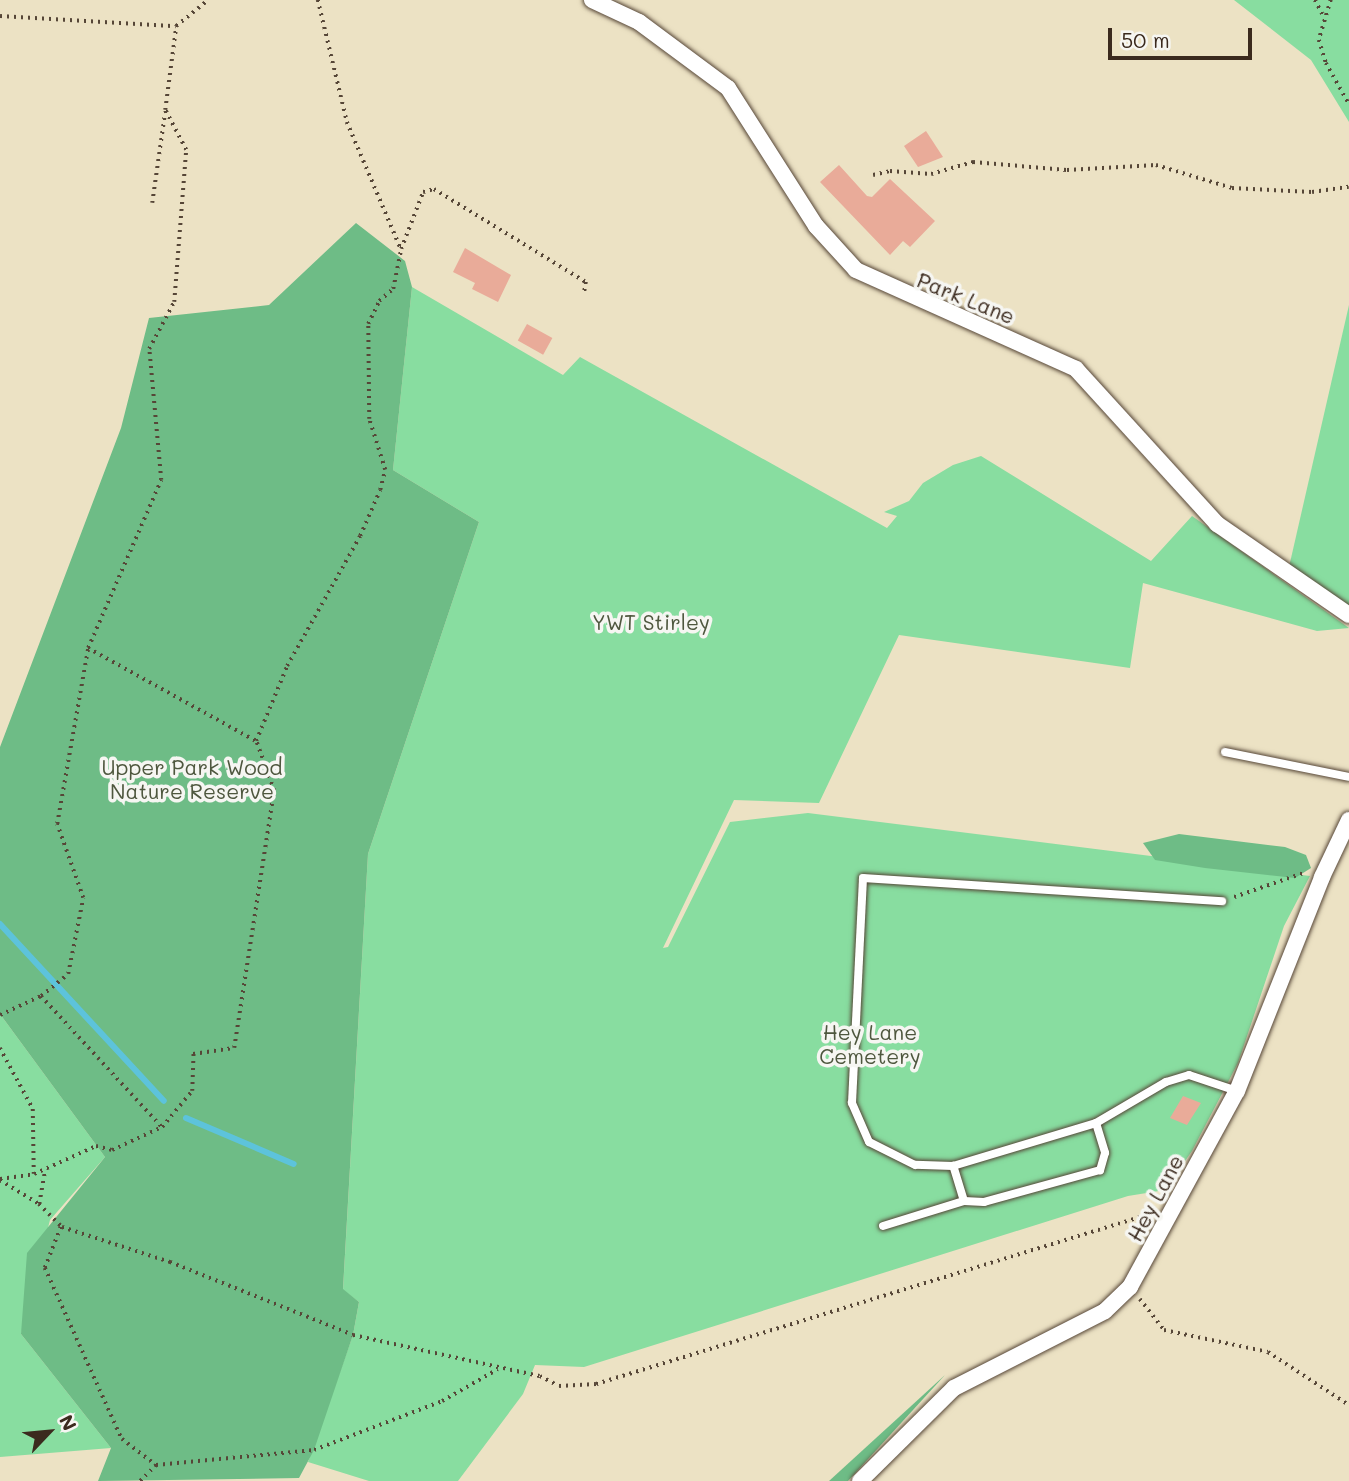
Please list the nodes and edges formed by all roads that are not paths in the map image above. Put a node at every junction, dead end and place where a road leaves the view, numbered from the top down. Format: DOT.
graph roads {
  1 [pos="592,0"];
  2 [pos="1349,615"];
  3 [pos="1225,752"];
  4 [pos="1349,777"];
  5 [pos="1349,820"];
  6 [pos="1222,901"];
  7 [pos="1237,1091"];
  8 [pos="1096,1124"];
  9 [pos="953,1166"];
  10 [pos="964,1201"];
  11 [pos="883,1226"];
  12 [pos="860,1481"];
  1 -- 2 [label="street, Park Lane"];
  3 -- 4 [label="lane"];
  5 -- 7 [label="street, Hey Lane"];
  6 -- 9 [label="lane"];
  7 -- 8 [label="lane"];
  7 -- 12 [label="street, Hey Lane"];
  8 -- 9 [label="lane"];
  8 -- 10 [label="lane"];
  9 -- 10 [label="lane"];
  10 -- 11 [label="lane"];
}
